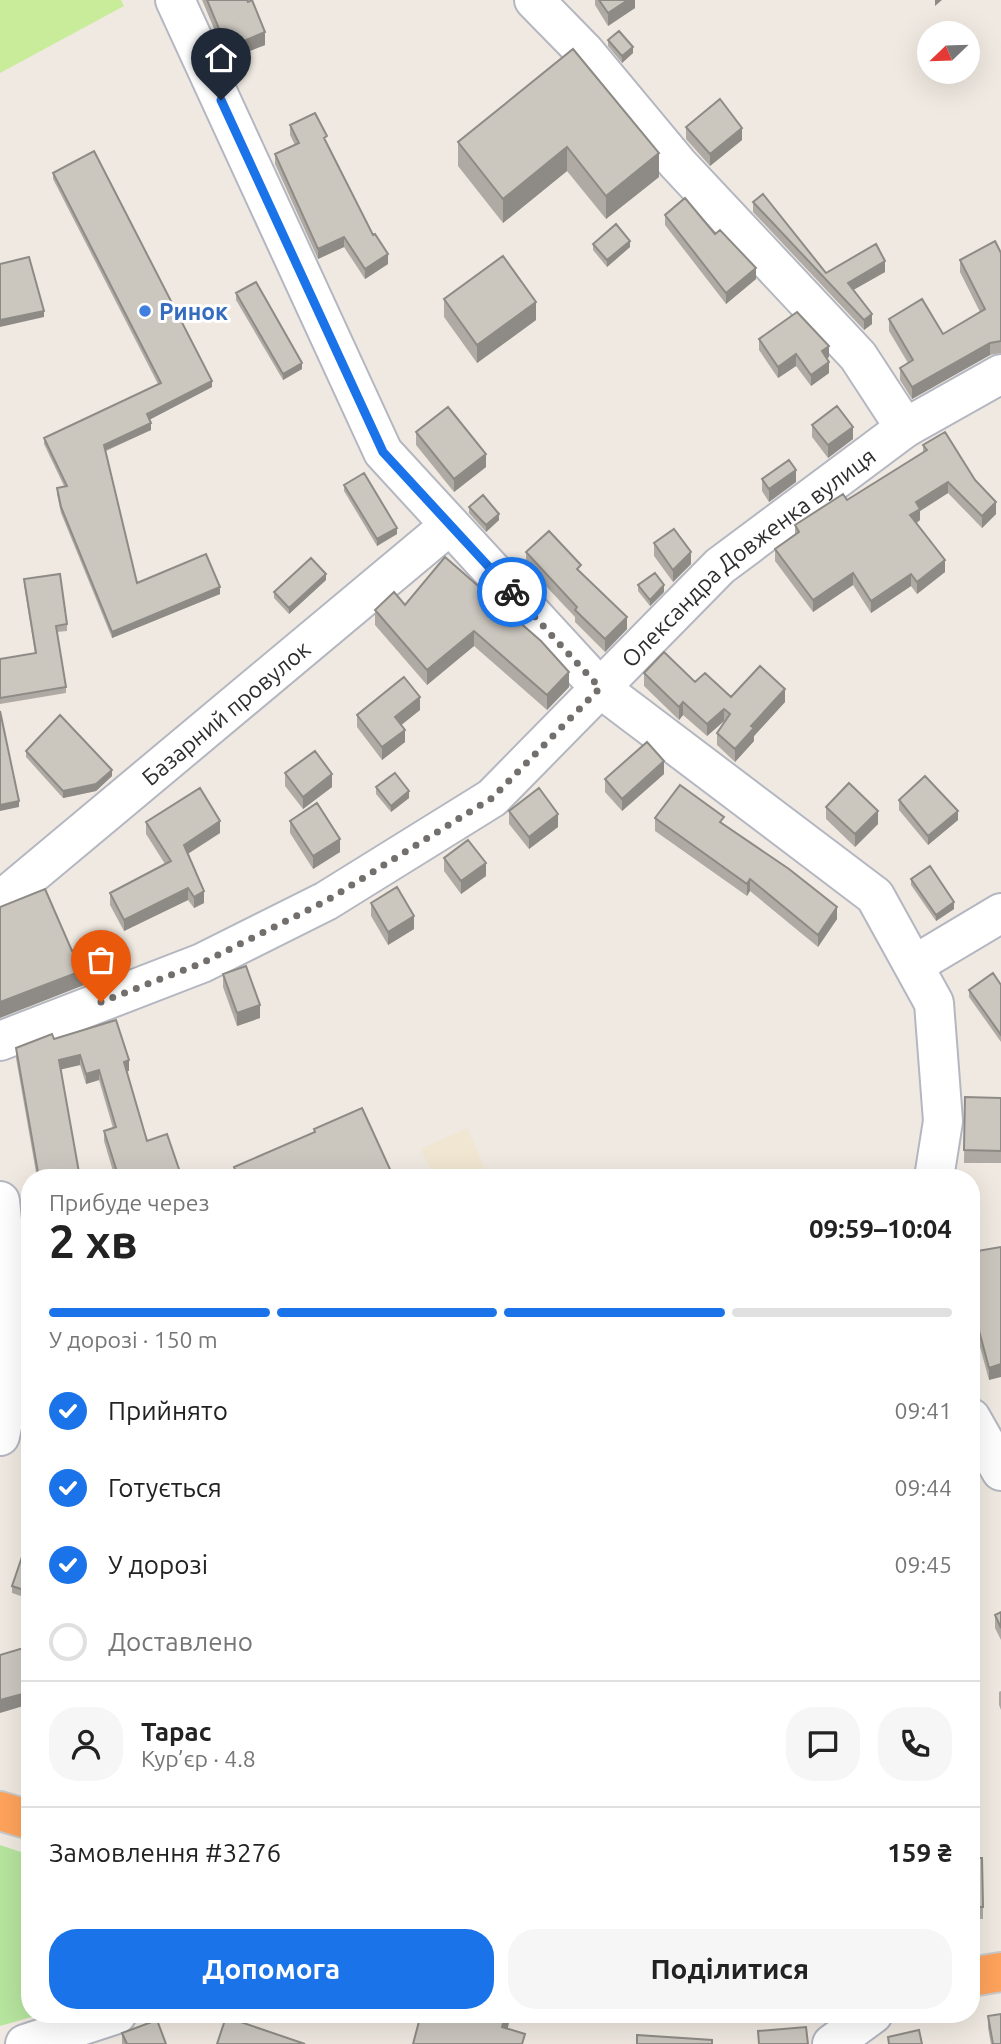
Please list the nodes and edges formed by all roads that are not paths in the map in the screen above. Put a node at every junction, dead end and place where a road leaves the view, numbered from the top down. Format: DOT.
graph roads {
  1 [pos="175,0"];
  2 [pos="534,0"];
  3 [pos="1001,374"];
  4 [pos="905,428"];
  5 [pos="450,525"];
  6 [pos="600,688"];
  7 [pos="0,901"];
  8 [pos="1001,913"];
  9 [pos="914,965"];
  10 [pos="0,1041"];
  11 [pos="935,1169"];
  12 [pos="0,1201"];
  13 [pos="980,1434"];
  14 [pos="0,1436"];
  15 [pos="1001,1471"];
  16 [pos="0,1811"];
  17 [pos="21,1817"];
  18 [pos="1001,1972"];
  19 [pos="980,1976"];
  20 [pos="89,2023"];
  21 [pos="861,2023"];
  22 [pos="25,2044"];
  23 [pos="832,2044"];
  1 -- 5 [label="street"];
  2 -- 4 [label="street"];
  3 -- 4 [label="street, Олександра Довженка вулиця"];
  4 -- 6 [label="street, Олександра Довженка вулиця"];
  5 -- 6 [label="street"];
  5 -- 7 [label="street, Базарний провулок"];
  6 -- 9 [label="street"];
  6 -- 10 [label="street, Олександра Довженка вулиця"];
  8 -- 9 [label="street"];
  9 -- 11 [label="street"];
  12 -- 14 [label="street"];
  13 -- 15 [label="street"];
  16 -- 17 [label="highway"];
  18 -- 19 [label="highway"];
  20 -- 22 [label="street"];
  21 -- 23 [label="street"];
}
